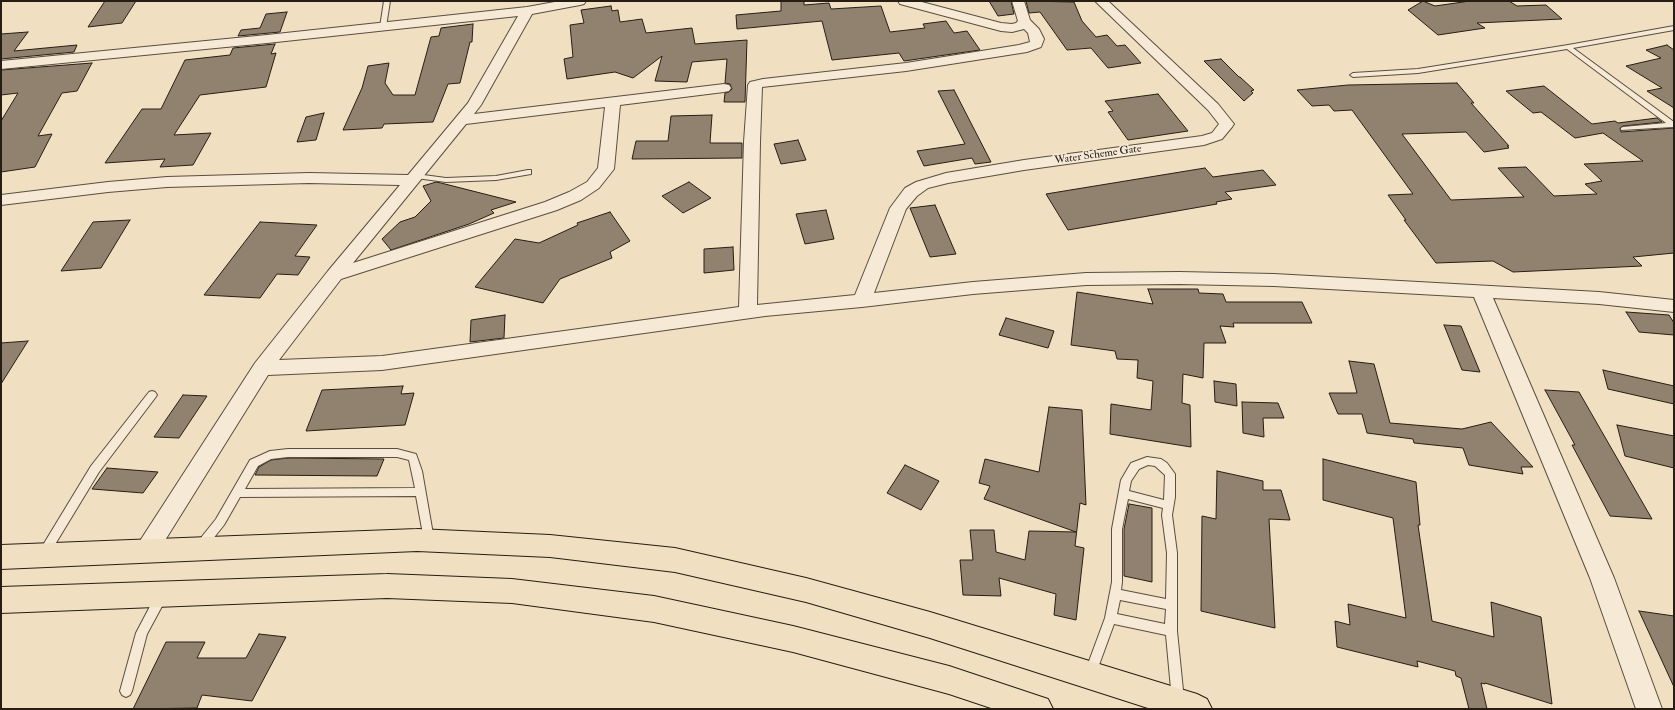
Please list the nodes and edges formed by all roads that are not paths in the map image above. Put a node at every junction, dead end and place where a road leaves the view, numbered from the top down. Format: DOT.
graph roads {
  1 [pos="387,1"];
  2 [pos="580,1"];
  3 [pos="904,1"];
  4 [pos="1018,1"];
  5 [pos="1101,1"];
  6 [pos="527,11"];
  7 [pos="1024,21"];
  8 [pos="383,27"];
  9 [pos="1674,28"];
  10 [pos="1568,47"];
  11 [pos="1,65"];
  12 [pos="1353,75"];
  13 [pos="724,88"];
  14 [pos="613,102"];
  15 [pos="462,120"];
  16 [pos="1674,124"];
  17 [pos="1623,129"];
  18 [pos="528,172"];
  19 [pos="414,178"];
  20 [pos="1,200"];
  21 [pos="334,275"];
  22 [pos="1481,292"];
  23 [pos="862,301"];
  24 [pos="1674,306"];
  25 [pos="748,312"];
  26 [pos="262,368"];
  27 [pos="152,395"];
  28 [pos="420,492"];
  29 [pos="237,493"];
  30 [pos="1123,494"];
  31 [pos="1168,505"];
  32 [pos="430,541"];
  33 [pos="199,548"];
  34 [pos="146,550"];
  35 [pos="42,556"];
  36 [pos="1,557"];
  37 [pos="162,594"];
  38 [pos="1115,594"];
  39 [pos="1,600"];
  40 [pos="1171,606"];
  41 [pos="1110,618"];
  42 [pos="1171,631"];
  43 [pos="1090,675"];
  44 [pos="126,691"];
  45 [pos="1188,706"];
  46 [pos="1038,709"];
  47 [pos="1649,709"];
  1 -- 8 [label="lane"];
  2 -- 6 [label="street"];
  3 -- 7 [label="street"];
  4 -- 7 [label="street"];
  5 -- 23 [label="street, Water Scheme Gate"];
  6 -- 8 [label="street"];
  6 -- 15 [label="street"];
  7 -- 25 [label="street"];
  8 -- 11 [label="street"];
  9 -- 10 [label="lane"];
  10 -- 12 [label="lane"];
  10 -- 16 [label="lane"];
  13 -- 14 [label="street"];
  14 -- 15 [label="street"];
  14 -- 21 [label="street"];
  15 -- 19 [label="street"];
  16 -- 17 [label="lane"];
  18 -- 19 [label="lane"];
  19 -- 20 [label="street"];
  19 -- 21 [label="street"];
  21 -- 26 [label="street"];
  22 -- 23 [label="street"];
  22 -- 24 [label="street"];
  22 -- 47 [label="street"];
  23 -- 25 [label="street"];
  25 -- 26 [label="street"];
  26 -- 34 [label="street"];
  27 -- 35 [label="lane"];
  28 -- 29 [label="lane"];
  28 -- 29 [label="lane"];
  28 -- 32 [label="lane"];
  29 -- 33 [label="lane"];
  30 -- 31 [label="lane"];
  30 -- 31 [label="lane"];
  30 -- 38 [label="lane"];
  31 -- 40 [label="lane"];
  32 -- 33 [label="main road"];
  32 -- 43 [label="main road"];
  33 -- 34 [label="main road"];
  34 -- 35 [label="main road"];
  35 -- 36 [label="main road"];
  37 -- 39 [label="main road"];
  37 -- 44 [label="lane"];
  37 -- 46 [label="main road"];
  38 -- 40 [label="lane"];
  38 -- 41 [label="lane"];
  40 -- 42 [label="lane"];
  41 -- 42 [label="lane"];
  41 -- 43 [label="lane"];
  42 -- 45 [label="lane"];
  43 -- 45 [label="main road"];
}
